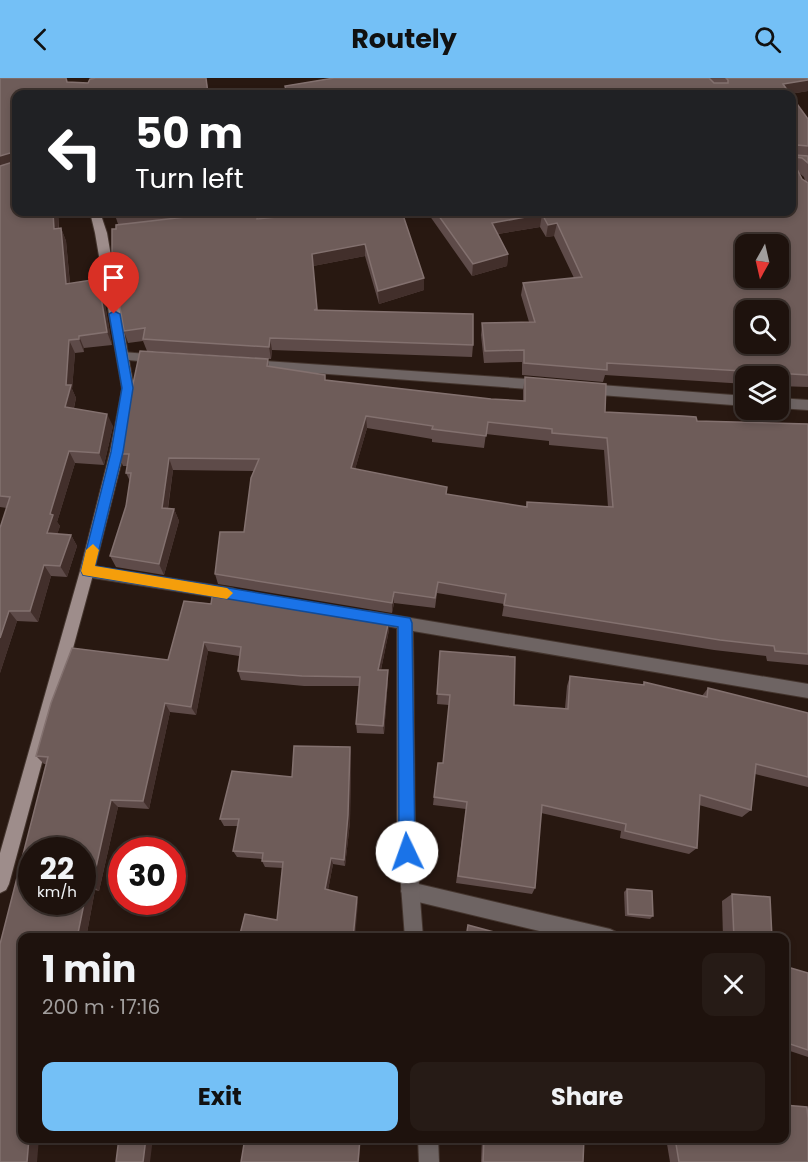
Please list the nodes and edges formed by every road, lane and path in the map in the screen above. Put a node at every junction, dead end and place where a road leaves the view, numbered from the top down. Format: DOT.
graph roads {
  1 [pos="97,216"];
  2 [pos="250,216"];
  3 [pos="230,218"];
  4 [pos="123,356"];
  5 [pos="171,359"];
  6 [pos="231,363"];
  7 [pos="551,386"];
  8 [pos="574,388"];
  9 [pos="735,400"];
  10 [pos="789,404"];
  11 [pos="808,405"];
  12 [pos="87,571"];
  13 [pos="252,598"];
  14 [pos="358,615"];
  15 [pos="405,623"];
  16 [pos="808,691"];
  17 [pos="0,884"];
  18 [pos="410,891"];
  19 [pos="414,933"];
  20 [pos="589,933"];
  21 [pos="428,1143"];
  22 [pos="429,1162"];
  1 -- 4 [label="street"];
  2 -- 3 [label="street"];
  4 -- 5 [label="street"];
  4 -- 12 [label="street"];
  6 -- 7 [label="street"];
  8 -- 9 [label="street"];
  10 -- 11 [label="street"];
  12 -- 13 [label="street"];
  12 -- 17 [label="street"];
  14 -- 15 [label="street"];
  15 -- 16 [label="street"];
  15 -- 18 [label="street"];
  18 -- 19 [label="street"];
  18 -- 20 [label="street"];
  21 -- 22 [label="street"];
}
